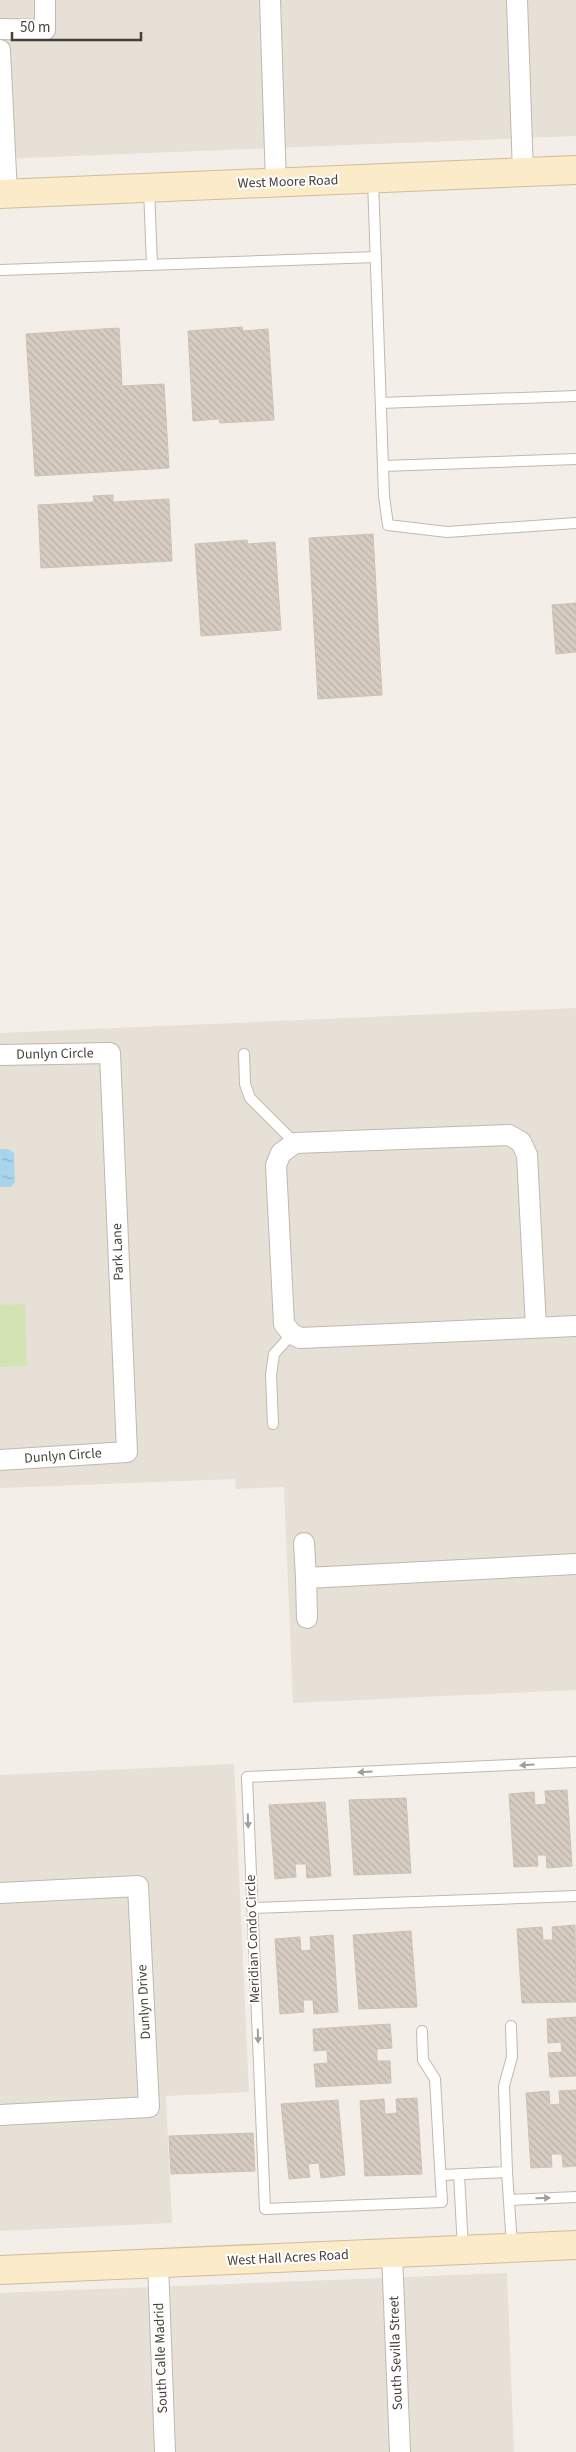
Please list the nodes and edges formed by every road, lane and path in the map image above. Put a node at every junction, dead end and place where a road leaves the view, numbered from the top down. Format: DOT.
graph roads {
  1 [pos="45,0"];
  2 [pos="270,0"];
  3 [pos="516,0"];
  4 [pos="0,29"];
  5 [pos="0,50"];
  6 [pos="576,170"];
  7 [pos="523,172"];
  8 [pos="373,179"];
  9 [pos="276,183"];
  10 [pos="149,188"];
  11 [pos="4,194"];
  12 [pos="376,257"];
  13 [pos="152,265"];
  14 [pos="0,270"];
  15 [pos="576,396"];
  16 [pos="381,403"];
  17 [pos="576,459"];
  18 [pos="383,466"];
  19 [pos="576,524"];
  20 [pos="110,1053"];
  21 [pos="244,1054"];
  22 [pos="0,1055"];
  23 [pos="295,1143"];
  24 [pos="576,1326"];
  25 [pos="536,1328"];
  26 [pos="292,1334"];
  27 [pos="273,1424"];
  28 [pos="126,1452"];
  29 [pos="0,1460"];
  30 [pos="304,1543"];
  31 [pos="576,1564"];
  32 [pos="306,1578"];
  33 [pos="307,1618"];
  34 [pos="576,1762"];
  35 [pos="0,1893"];
  36 [pos="576,1896"];
  37 [pos="252,1908"];
  38 [pos="511,2026"];
  39 [pos="422,2031"];
  40 [pos="0,2115"];
  41 [pos="507,2172"];
  42 [pos="459,2174"];
  43 [pos="442,2175"];
  44 [pos="576,2197"];
  45 [pos="509,2200"];
  46 [pos="576,2245"];
  47 [pos="512,2248"];
  48 [pos="463,2250"];
  49 [pos="392,2253"];
  50 [pos="158,2263"];
  51 [pos="0,2270"];
  52 [pos="165,2452"];
  53 [pos="400,2452"];
  1 -- 4 [label="street"];
  2 -- 9 [label="street"];
  3 -- 7 [label="street"];
  5 -- 11 [label="street"];
  6 -- 7 [label="street, West Moore Road"];
  7 -- 8 [label="street, West Moore Road"];
  8 -- 9 [label="street, West Moore Road"];
  8 -- 12 [label="lane"];
  9 -- 10 [label="street, West Moore Road"];
  10 -- 11 [label="street, West Moore Road"];
  10 -- 13 [label="lane"];
  12 -- 13 [label="lane"];
  12 -- 16 [label="lane"];
  13 -- 14 [label="lane"];
  15 -- 16 [label="lane"];
  16 -- 18 [label="lane"];
  17 -- 18 [label="lane"];
  18 -- 19 [label="lane"];
  20 -- 22 [label="street, Dunlyn Circle"];
  20 -- 28 [label="street, Park Lane"];
  21 -- 23 [label="lane"];
  23 -- 25 [label="street"];
  23 -- 26 [label="street"];
  24 -- 25 [label="street"];
  25 -- 26 [label="street"];
  26 -- 27 [label="lane"];
  28 -- 29 [label="street, Dunlyn Circle"];
  30 -- 32 [label="street"];
  31 -- 32 [label="street"];
  32 -- 33 [label="street"];
  34 -- 37 [label="lane, Meridian Condo Circle, one-way"];
  35 -- 40 [label="street, Dunlyn Drive"];
  36 -- 37 [label="lane"];
  37 -- 43 [label="lane, Meridian Condo Circle, one-way"];
  38 -- 41 [label="lane"];
  39 -- 43 [label="lane"];
  41 -- 42 [label="lane"];
  41 -- 45 [label="lane"];
  42 -- 43 [label="lane"];
  42 -- 48 [label="lane"];
  45 -- 44 [label="lane, one-way"];
  45 -- 47 [label="lane"];
  46 -- 47 [label="street, West Hall Acres Road"];
  47 -- 48 [label="street, West Hall Acres Road"];
  48 -- 49 [label="street, West Hall Acres Road"];
  49 -- 50 [label="street, West Hall Acres Road"];
  49 -- 53 [label="street, South Sevilla Street"];
  50 -- 51 [label="street, West Hall Acres Road"];
  50 -- 52 [label="street, South Calle Madrid"];
}
